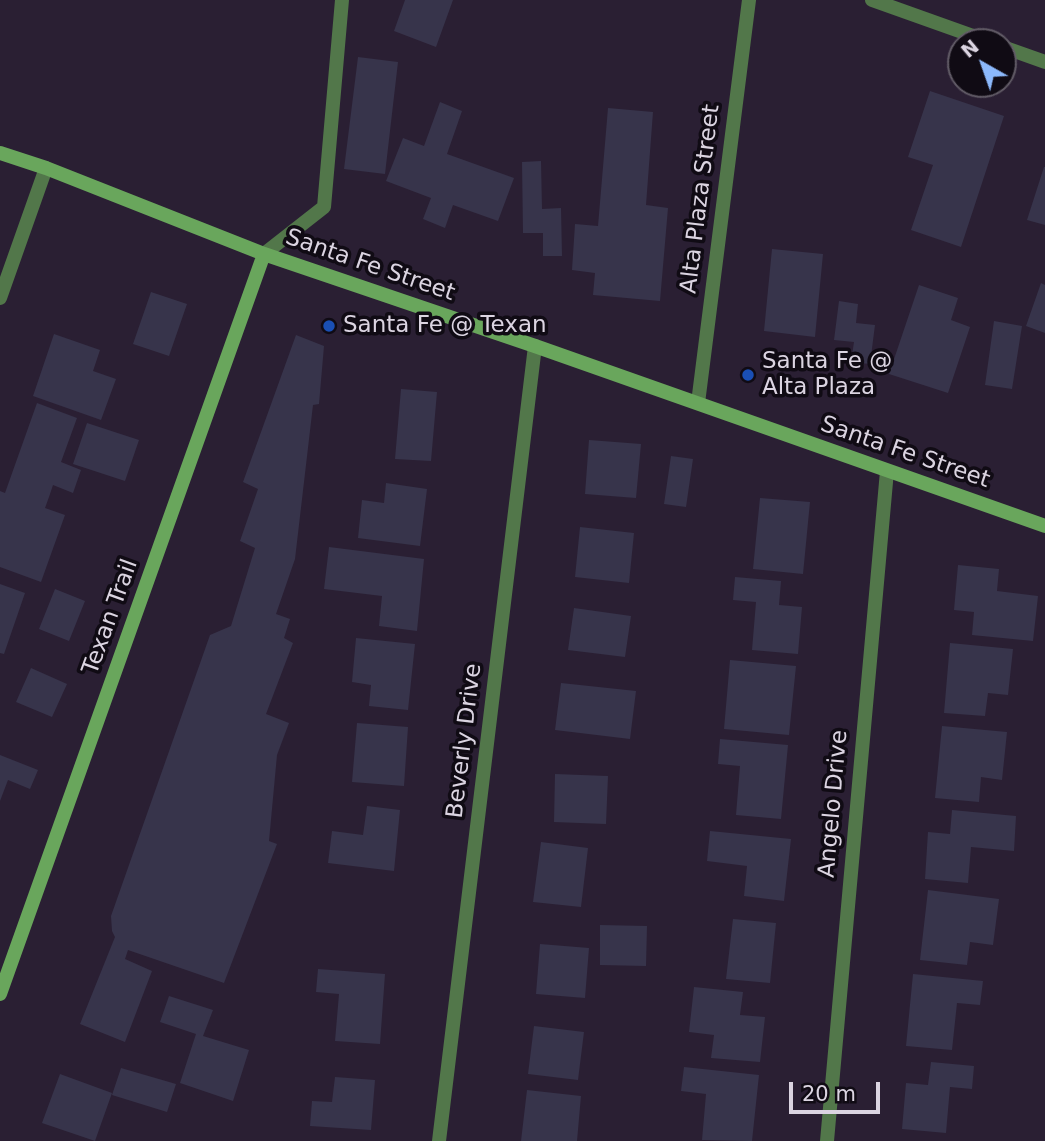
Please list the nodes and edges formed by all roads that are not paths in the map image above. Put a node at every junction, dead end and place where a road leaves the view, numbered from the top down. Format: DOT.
graph roads {
  1 [pos="342,0"];
  2 [pos="749,0"];
  3 [pos="872,0"];
  4 [pos="951,28"];
  5 [pos="1017,52"];
  6 [pos="1045,62"];
  7 [pos="0,152"];
  8 [pos="46,168"];
  9 [pos="264,254"];
  10 [pos="0,298"];
  11 [pos="535,346"];
  12 [pos="698,403"];
  13 [pos="887,471"];
  14 [pos="1045,526"];
  15 [pos="0,994"];
  16 [pos="439,1141"];
  17 [pos="827,1141"];
  1 -- 9 [label="street"];
  2 -- 12 [label="street, Alta Plaza Street"];
  3 -- 4 [label="street"];
  5 -- 6 [label="street"];
  7 -- 8 [label="main road, Santa Fe Street"];
  8 -- 9 [label="main road, Santa Fe Street"];
  8 -- 10 [label="street"];
  9 -- 11 [label="main road, Santa Fe Street"];
  9 -- 15 [label="main road, Texan Trail"];
  11 -- 12 [label="main road, Santa Fe Street"];
  11 -- 16 [label="street, Beverly Drive"];
  12 -- 13 [label="main road, Santa Fe Street"];
  13 -- 14 [label="main road, Santa Fe Street"];
  13 -- 17 [label="street, Angelo Drive"];
}
